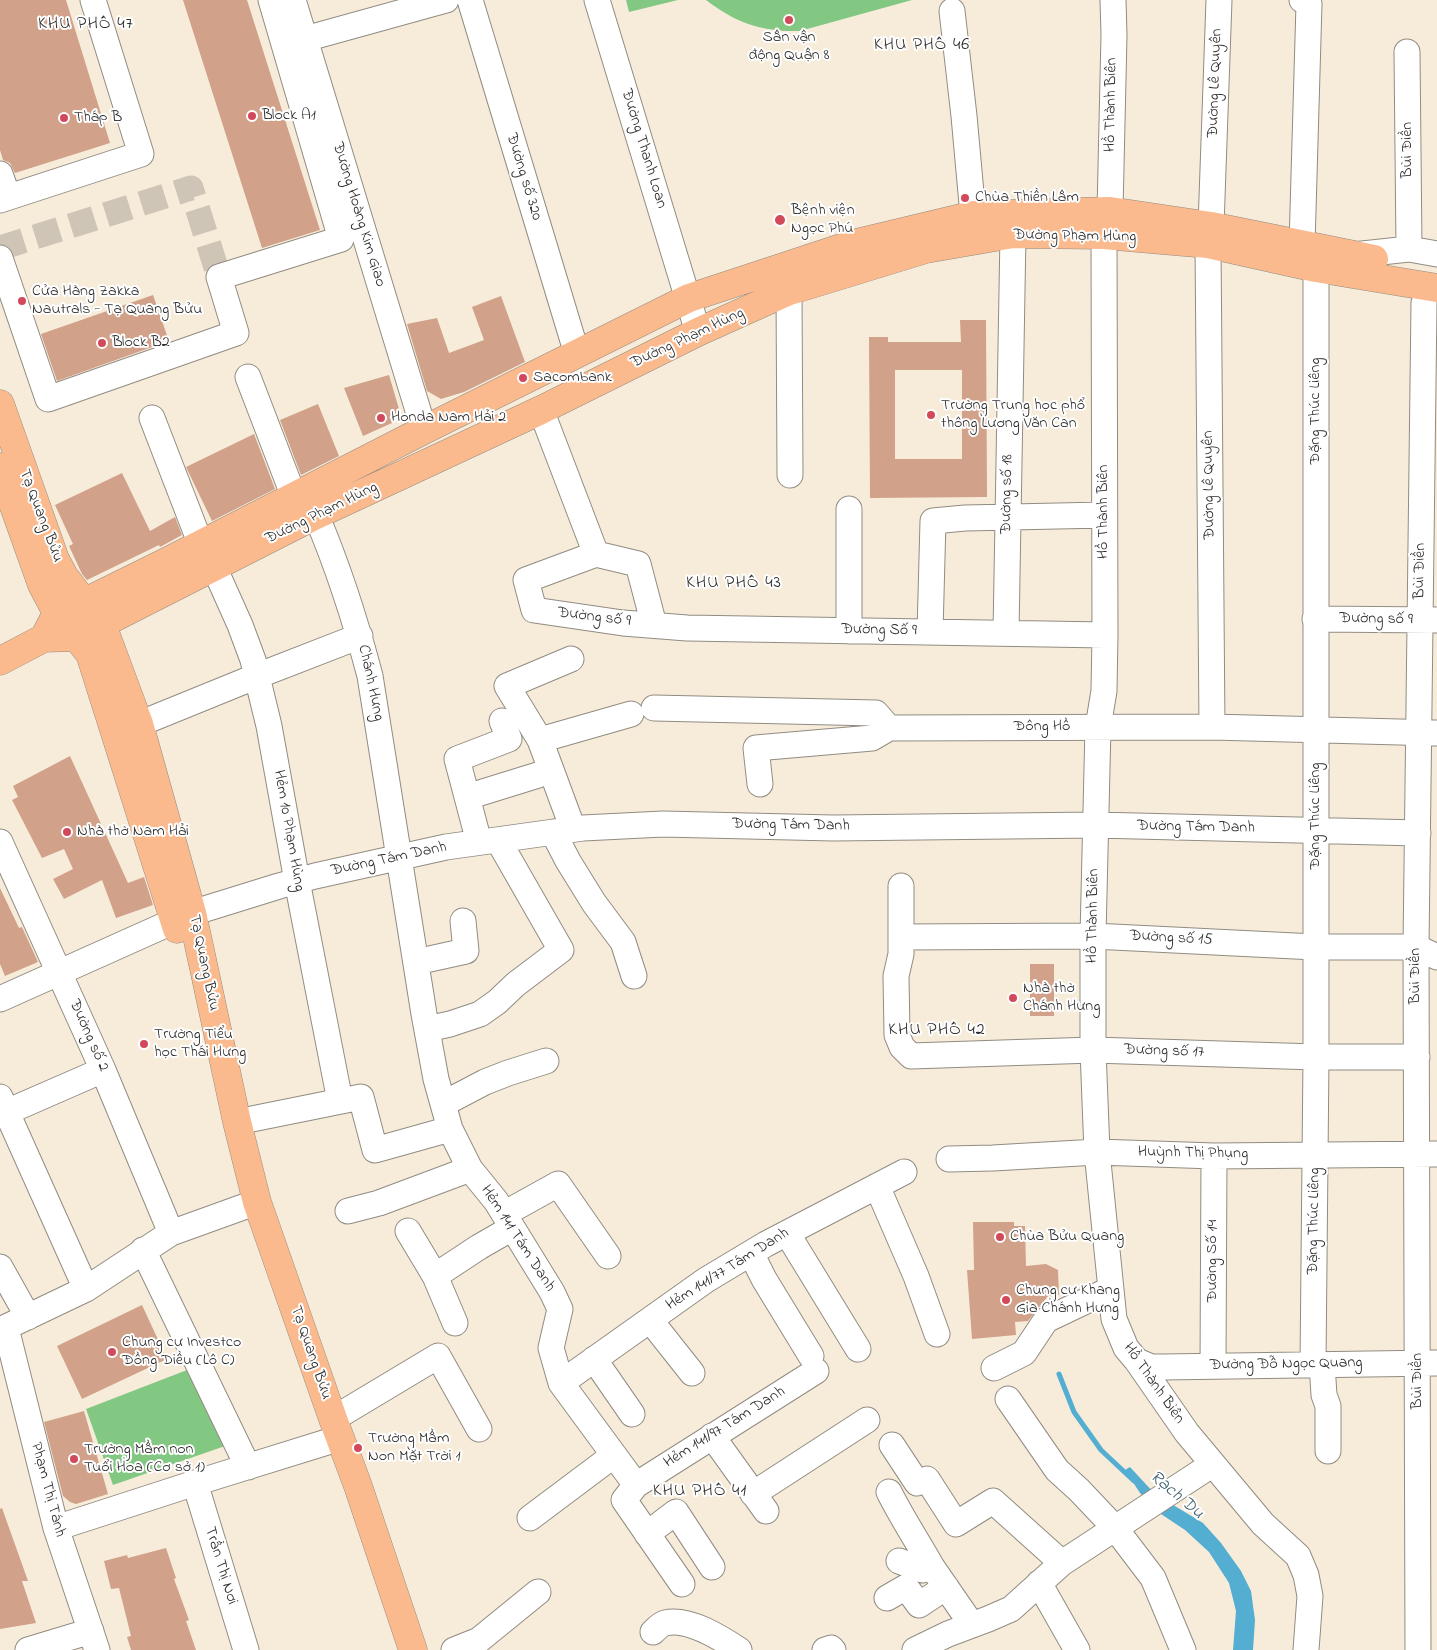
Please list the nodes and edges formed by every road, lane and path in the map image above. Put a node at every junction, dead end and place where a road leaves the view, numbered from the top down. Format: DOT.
graph roads {
  1 [pos="93,0"];
  2 [pos="271,0"];
  3 [pos="293,0"];
  4 [pos="446,0"];
  5 [pos="470,0"];
  6 [pos="597,0"];
  7 [pos="1112,0"];
  8 [pos="1219,0"];
  9 [pos="1305,2"];
  10 [pos="395,7"];
  11 [pos="952,11"];
  12 [pos="305,39"];
  13 [pos="1407,52"];
  14 [pos="0,174"];
  15 [pos="4,198"];
  16 [pos="973,214"];
  17 [pos="1107,223"];
  18 [pos="1013,234"];
  19 [pos="1210,235"];
  20 [pos="1302,245"];
  21 [pos="1409,249"];
  22 [pos="1437,254"];
  23 [pos="1363,266"];
  24 [pos="2,268"];
  25 [pos="1316,268"];
  26 [pos="1437,270"];
  27 [pos="789,291"];
  28 [pos="689,298"];
  29 [pos="1433,298"];
  30 [pos="698,332"];
  31 [pos="576,354"];
  32 [pos="248,377"];
  33 [pos="0,404"];
  34 [pos="541,410"];
  35 [pos="152,418"];
  36 [pos="424,430"];
  37 [pos="0,467"];
  38 [pos="790,474"];
  39 [pos="294,497"];
  40 [pos="849,508"];
  41 [pos="316,515"];
  42 [pos="1104,515"];
  43 [pos="1008,517"];
  44 [pos="596,554"];
  45 [pos="207,556"];
  46 [pos="57,612"];
  47 [pos="92,613"];
  48 [pos="1315,619"];
  49 [pos="1429,620"];
  50 [pos="654,625"];
  51 [pos="849,631"];
  52 [pos="930,632"];
  53 [pos="1006,633"];
  54 [pos="1105,634"];
  55 [pos="360,636"];
  56 [pos="76,637"];
  57 [pos="44,638"];
  58 [pos="571,659"];
  59 [pos="0,661"];
  60 [pos="257,676"];
  61 [pos="502,721"];
  62 [pos="139,724"];
  63 [pos="1098,727"];
  64 [pos="1212,727"];
  65 [pos="889,728"];
  66 [pos="1316,729"];
  67 [pos="1428,733"];
  68 [pos="540,740"];
  69 [pos="538,775"];
  70 [pos="760,784"];
  71 [pos="467,797"];
  72 [pos="1096,825"];
  73 [pos="1316,830"];
  74 [pos="563,831"];
  75 [pos="1418,833"];
  76 [pos="489,841"];
  77 [pos="0,842"];
  78 [pos="398,858"];
  79 [pos="297,881"];
  80 [pos="901,886"];
  81 [pos="184,916"];
  82 [pos="463,921"];
  83 [pos="1093,936"];
  84 [pos="902,937"];
  85 [pos="1315,947"];
  86 [pos="1426,952"];
  87 [pos="416,962"];
  88 [pos="59,971"];
  89 [pos="634,976"];
  90 [pos="0,999"];
  91 [pos="427,1029"];
  92 [pos="1093,1050"];
  93 [pos="1316,1057"];
  94 [pos="1417,1057"];
  95 [pos="546,1061"];
  96 [pos="103,1070"];
  97 [pos="340,1101"];
  98 [pos="443,1104"];
  99 [pos="2,1108"];
  100 [pos="237,1122"];
  101 [pos="450,1129"];
  102 [pos="1097,1152"];
  103 [pos="1426,1153"];
  104 [pos="1315,1155"];
  105 [pos="1214,1156"];
  106 [pos="949,1159"];
  107 [pos="470,1170"];
  108 [pos="904,1172"];
  109 [pos="876,1186"];
  110 [pos="248,1205"];
  111 [pos="348,1211"];
  112 [pos="508,1221"];
  113 [pos="408,1231"];
  114 [pos="171,1233"];
  115 [pos="787,1233"];
  116 [pos="144,1250"];
  117 [pos="751,1253"];
  118 [pos="608,1256"];
  119 [pos="0,1267"];
  120 [pos="435,1276"];
  121 [pos="86,1289"];
  122 [pos="1111,1289"];
  123 [pos="28,1317"];
  124 [pos="650,1320"];
  125 [pos="455,1323"];
  126 [pos="3,1329"];
  127 [pos="937,1334"];
  128 [pos="858,1349"];
  129 [pos="594,1359"];
  130 [pos="1137,1361"];
  131 [pos="1428,1363"];
  132 [pos="1317,1364"];
  133 [pos="1213,1366"];
  134 [pos="994,1368"];
  135 [pos="692,1373"];
  136 [pos="561,1383"];
  137 [pos="1008,1398"];
  138 [pos="632,1414"];
  139 [pos="867,1420"];
  140 [pos="479,1429"];
  141 [pos="333,1433"];
  142 [pos="712,1436"];
  143 [pos="892,1445"];
  144 [pos="1328,1451"];
  145 [pos="614,1456"];
  146 [pos="1213,1464"];
  147 [pos="248,1467"];
  148 [pos="195,1483"];
  149 [pos="636,1485"];
  150 [pos="889,1492"];
  151 [pos="530,1518"];
  152 [pos="56,1528"];
  153 [pos="1115,1528"];
  154 [pos="647,1534"];
  155 [pos="899,1562"];
  156 [pos="1062,1563"];
  157 [pos="712,1567"];
  158 [pos="939,1577"];
  159 [pos="1039,1583"];
  160 [pos="682,1584"];
  161 [pos="538,1592"];
  162 [pos="887,1598"];
  163 [pos="972,1625"];
  164 [pos="654,1635"];
  165 [pos="94,1640"];
  166 [pos="28,1650"];
  167 [pos="246,1650"];
  168 [pos="395,1650"];
  169 [pos="413,1650"];
  170 [pos="454,1650"];
  171 [pos="739,1650"];
  172 [pos="825,1650"];
  173 [pos="833,1650"];
  174 [pos="915,1650"];
  175 [pos="1077,1650"];
  176 [pos="1182,1650"];
  177 [pos="1306,1650"];
  178 [pos="1418,1650"];
  1 -- 15 [label="street"];
  2 -- 24 [label="street"];
  3 -- 12 [label="street, Đường Hoàng Kim Giao"];
  4 -- 10 [label="street"];
  5 -- 31 [label="street, Đường số 320"];
  6 -- 28 [label="street, Đường Thanh Loan"];
  7 -- 17 [label="street, Hồ Thành Biên"];
  8 -- 19 [label="street, Đường Lê Quyên"];
  9 -- 20 [label="street"];
  10 -- 12 [label="street"];
  11 -- 16 [label="street"];
  12 -- 36 [label="street, Đường Hoàng Kim Giao"];
  13 -- 21 [label="street, Bùi Điền"];
  14 -- 15 [label="street"];
  16 -- 17 [label="main road, Đường Phạm Hùng"];
  16 -- 28 [label="main road, Đường Phạm Hùng"];
  17 -- 18 [label="main road, Đường Phạm Hùng"];
  17 -- 19 [label="main road, Đường Phạm Hùng"];
  17 -- 42 [label="street, Hồ Thành Biên"];
  18 -- 27 [label="main road, Đường Phạm Hùng"];
  18 -- 43 [label="street, Đường số 18"];
  19 -- 20 [label="main road, Đường Phạm Hùng"];
  19 -- 25 [label="main road, Đường Phạm Hùng"];
  19 -- 64 [label="street, Đường Lê Quyên"];
  20 -- 23 [label="main road, Đường Phạm Hùng"];
  21 -- 22 [label="street, Đường Phạm Hùng"];
  21 -- 23 [label="street, Đường Phạm Hùng"];
  23 -- 25 [label="main road, Đường Phạm Hùng"];
  23 -- 26 [label="main road"];
  23 -- 29 [label="main road"];
  25 -- 48 [label="street, Đặng Thúc Liêng"];
  27 -- 30 [label="main road, Đường Phạm Hùng"];
  27 -- 38 [label="street"];
  28 -- 30 [label="street, Đường Thanh Loan"];
  28 -- 31 [label="main road, Đường Phạm Hùng"];
  29 -- 49 [label="street, Bùi Điền"];
  30 -- 34 [label="main road, Đường Phạm Hùng"];
  31 -- 36 [label="main road, Đường Phạm Hùng"];
  32 -- 39 [label="street"];
  33 -- 47 [label="main road, Tạ Quang Bửu"];
  34 -- 41 [label="main road, Đường Phạm Hùng"];
  34 -- 44 [label="street"];
  35 -- 45 [label="street, Hẻm 10 Phạm Hùng"];
  36 -- 39 [label="main road, Đường Phạm Hùng"];
  37 -- 46 [label="main road, Tạ Quang Bửu"];
  39 -- 45 [label="main road, Đường Phạm Hùng"];
  40 -- 51 [label="street"];
  41 -- 45 [label="main road, Đường Phạm Hùng"];
  41 -- 55 [label="street, Chánh Hưng"];
  42 -- 43 [label="street"];
  42 -- 54 [label="street, Hồ Thành Biên"];
  43 -- 52 [label="street"];
  43 -- 53 [label="street, Đường số 18"];
  44 -- 50 [label="street"];
  44 -- 50 [label="street, Đường số 9"];
  45 -- 47 [label="main road, Đường Phạm Hùng"];
  45 -- 60 [label="street, Hẻm 10 Phạm Hùng"];
  46 -- 47 [label="main road"];
  46 -- 56 [label="main road, Tạ Quang Bửu"];
  46 -- 57 [label="main road"];
  47 -- 56 [label="main road, Đường Phạm Hùng"];
  47 -- 62 [label="main road, Tạ Quang Bửu"];
  48 -- 49 [label="street, Đường số 9"];
  48 -- 66 [label="street, Đặng Thúc Liêng"];
  49 -- 67 [label="street, Bùi Điền"];
  50 -- 51 [label="street, Đường Số 9"];
  51 -- 52 [label="street, Đường Số 9"];
  52 -- 53 [label="street, Đường Số 9"];
  53 -- 54 [label="street, Đường Số 9"];
  54 -- 63 [label="street, Hồ Thành Biên"];
  55 -- 60 [label="street"];
  55 -- 78 [label="street, Chánh Hưng"];
  56 -- 57 [label="main road"];
  56 -- 81 [label="main road, Tạ Quang Bửu"];
  57 -- 59 [label="main road"];
  58 -- 68 [label="street"];
  60 -- 62 [label="street"];
  60 -- 79 [label="street, Hẻm 10 Phạm Hùng"];
  61 -- 71 [label="street"];
  62 -- 81 [label="main road, Tạ Quang Bửu"];
  63 -- 64 [label="street, Đông Hồ"];
  63 -- 65 [label="street, Đông Hồ"];
  63 -- 72 [label="street, Hồ Thành Biên"];
  64 -- 66 [label="street, Đông Hồ"];
  65 -- 68 [label="street"];
  65 -- 70 [label="street"];
  66 -- 67 [label="street, Đông Hồ"];
  66 -- 73 [label="street, Đặng Thúc Liêng"];
  67 -- 75 [label="street, Bùi Điền"];
  68 -- 74 [label="street"];
  69 -- 71 [label="street"];
  71 -- 76 [label="street"];
  72 -- 73 [label="street, Đường Tám Danh"];
  72 -- 74 [label="street, Đường Tám Danh"];
  72 -- 83 [label="street, Hồ Thành Biên"];
  73 -- 75 [label="street, Đường Tám Danh"];
  73 -- 85 [label="street, Đặng Thúc Liêng"];
  74 -- 76 [label="street, Đường Tám Danh"];
  74 -- 89 [label="street"];
  75 -- 86 [label="street, Bùi Điền"];
  76 -- 78 [label="street, Đường Tám Danh"];
  76 -- 91 [label="street"];
  77 -- 88 [label="street, Đường số 2"];
  78 -- 79 [label="street, Đường Tám Danh"];
  78 -- 87 [label="street, Hẻm 141 Tám Danh"];
  79 -- 81 [label="street, Đường Tám Danh"];
  79 -- 97 [label="street, Hẻm 10 Phạm Hùng"];
  80 -- 84 [label="street"];
  81 -- 88 [label="street, Đường Tám Danh"];
  81 -- 100 [label="main road, Tạ Quang Bửu"];
  81 -- 110 [label="main road, Tạ Quang Bửu"];
  82 -- 87 [label="street"];
  83 -- 84 [label="street, Đường số 15"];
  83 -- 85 [label="street, Đường số 15"];
  83 -- 92 [label="street, Hồ Thành Biên"];
  84 -- 92 [label="street, Đường số 17"];
  85 -- 86 [label="street, Đường số 15"];
  85 -- 93 [label="street, Đặng Thúc Liêng"];
  86 -- 94 [label="street, Bùi Điền"];
  87 -- 91 [label="street, Hẻm 141 Tám Danh"];
  88 -- 90 [label="street, Đường Tám Danh"];
  88 -- 96 [label="street, Đường số 2"];
  91 -- 98 [label="street, Hẻm 141 Tám Danh"];
  92 -- 93 [label="street, Đường số 17"];
  92 -- 102 [label="street, Hồ Thành Biên"];
  93 -- 94 [label="street, Đường số 17"];
  93 -- 104 [label="street, Đặng Thúc Liêng"];
  94 -- 103 [label="street, Bùi Điền"];
  95 -- 98 [label="street"];
  96 -- 99 [label="street"];
  96 -- 114 [label="street, Đường số 2"];
  97 -- 100 [label="street"];
  97 -- 101 [label="street"];
  98 -- 101 [label="street, Hẻm 141 Tám Danh"];
  99 -- 121 [label="street"];
  100 -- 110 [label="main road, Tạ Quang Bửu"];
  101 -- 107 [label="street, Hẻm 141 Tám Danh"];
  102 -- 105 [label="street, Huỳnh Thị Phụng"];
  102 -- 106 [label="street, Huỳnh Thị Phụng"];
  102 -- 122 [label="street, Hồ Thành Biên"];
  103 -- 104 [label="street, Huỳnh Thị Phụng"];
  103 -- 131 [label="street, Bùi Điền"];
  104 -- 105 [label="street, Huỳnh Thị Phụng"];
  104 -- 132 [label="street, Đặng Thúc Liêng"];
  105 -- 133 [label="street, Đường Số 14"];
  107 -- 111 [label="street"];
  107 -- 112 [label="street, Hẻm 141 Tám Danh"];
  108 -- 109 [label="street, Hẻm 141/77 Tám Danh"];
  109 -- 115 [label="street, Hẻm 141/77 Tám Danh"];
  109 -- 127 [label="street"];
  110 -- 114 [label="street"];
  110 -- 141 [label="main road, Tạ Quang Bửu"];
  112 -- 118 [label="street"];
  112 -- 120 [label="street"];
  112 -- 136 [label="street, Hẻm 141 Tám Danh"];
  113 -- 120 [label="street"];
  114 -- 116 [label="street"];
  115 -- 117 [label="street, Hẻm 141/77 Tám Danh"];
  115 -- 128 [label="street"];
  116 -- 121 [label="street"];
  116 -- 147 [label="street"];
  117 -- 124 [label="street, Hẻm 141/77 Tám Danh"];
  117 -- 142 [label="street, Hẻm 141/97 Tám Danh"];
  119 -- 123 [label="street"];
  120 -- 125 [label="street"];
  121 -- 123 [label="street"];
  122 -- 130 [label="street, Hồ Thành Biên"];
  122 -- 134 [label="street"];
  123 -- 126 [label="street"];
  124 -- 129 [label="street, Hẻm 141/77 Tám Danh"];
  124 -- 135 [label="street"];
  126 -- 152 [label="street, Phạm Thị Tánh"];
  129 -- 136 [label="street, Hẻm 141/77 Tám Danh"];
  129 -- 138 [label="street"];
  130 -- 133 [label="street, Đường Đỗ Ngọc Quang"];
  130 -- 146 [label="street, Hồ Thành Biên"];
  131 -- 132 [label="street, Đường Đỗ Ngọc Quang"];
  131 -- 178 [label="street, Bùi Điền"];
  132 -- 133 [label="street, Đường Đỗ Ngọc Quang"];
  132 -- 144 [label="street, Đặng Thúc Liêng"];
  136 -- 145 [label="street, Hẻm 141 Tám Danh"];
  137 -- 153 [label="street"];
  139 -- 142 [label="street"];
  140 -- 141 [label="street"];
  141 -- 147 [label="street"];
  141 -- 168 [label="main road, Tạ Quang Bửu"];
  141 -- 169 [label="main road, Tạ Quang Bửu"];
  142 -- 149 [label="street, Hẻm 141/97 Tám Danh"];
  143 -- 156 [label="street"];
  145 -- 149 [label="street, Hẻm 141 Tám Danh"];
  145 -- 151 [label="street"];
  146 -- 153 [label="street"];
  146 -- 177 [label="street, Hồ Thành Biên"];
  147 -- 148 [label="street"];
  148 -- 152 [label="street"];
  148 -- 167 [label="street, Trần Thị Nơi"];
  149 -- 154 [label="street"];
  150 -- 158 [label="street"];
  152 -- 165 [label="street, Phạm Thị Tánh"];
  153 -- 156 [label="street"];
  153 -- 176 [label="street"];
  154 -- 157 [label="street"];
  154 -- 160 [label="street"];
  155 -- 158 [label="street"];
  156 -- 159 [label="street"];
  158 -- 162 [label="street"];
  158 -- 163 [label="street"];
  159 -- 163 [label="street"];
  159 -- 175 [label="street"];
  161 -- 170 [label="street"];
  163 -- 174 [label="street"];
  164 -- 171 [label="street"];
  165 -- 166 [label="street"];
  172 -- 173 [label="street"];
}
